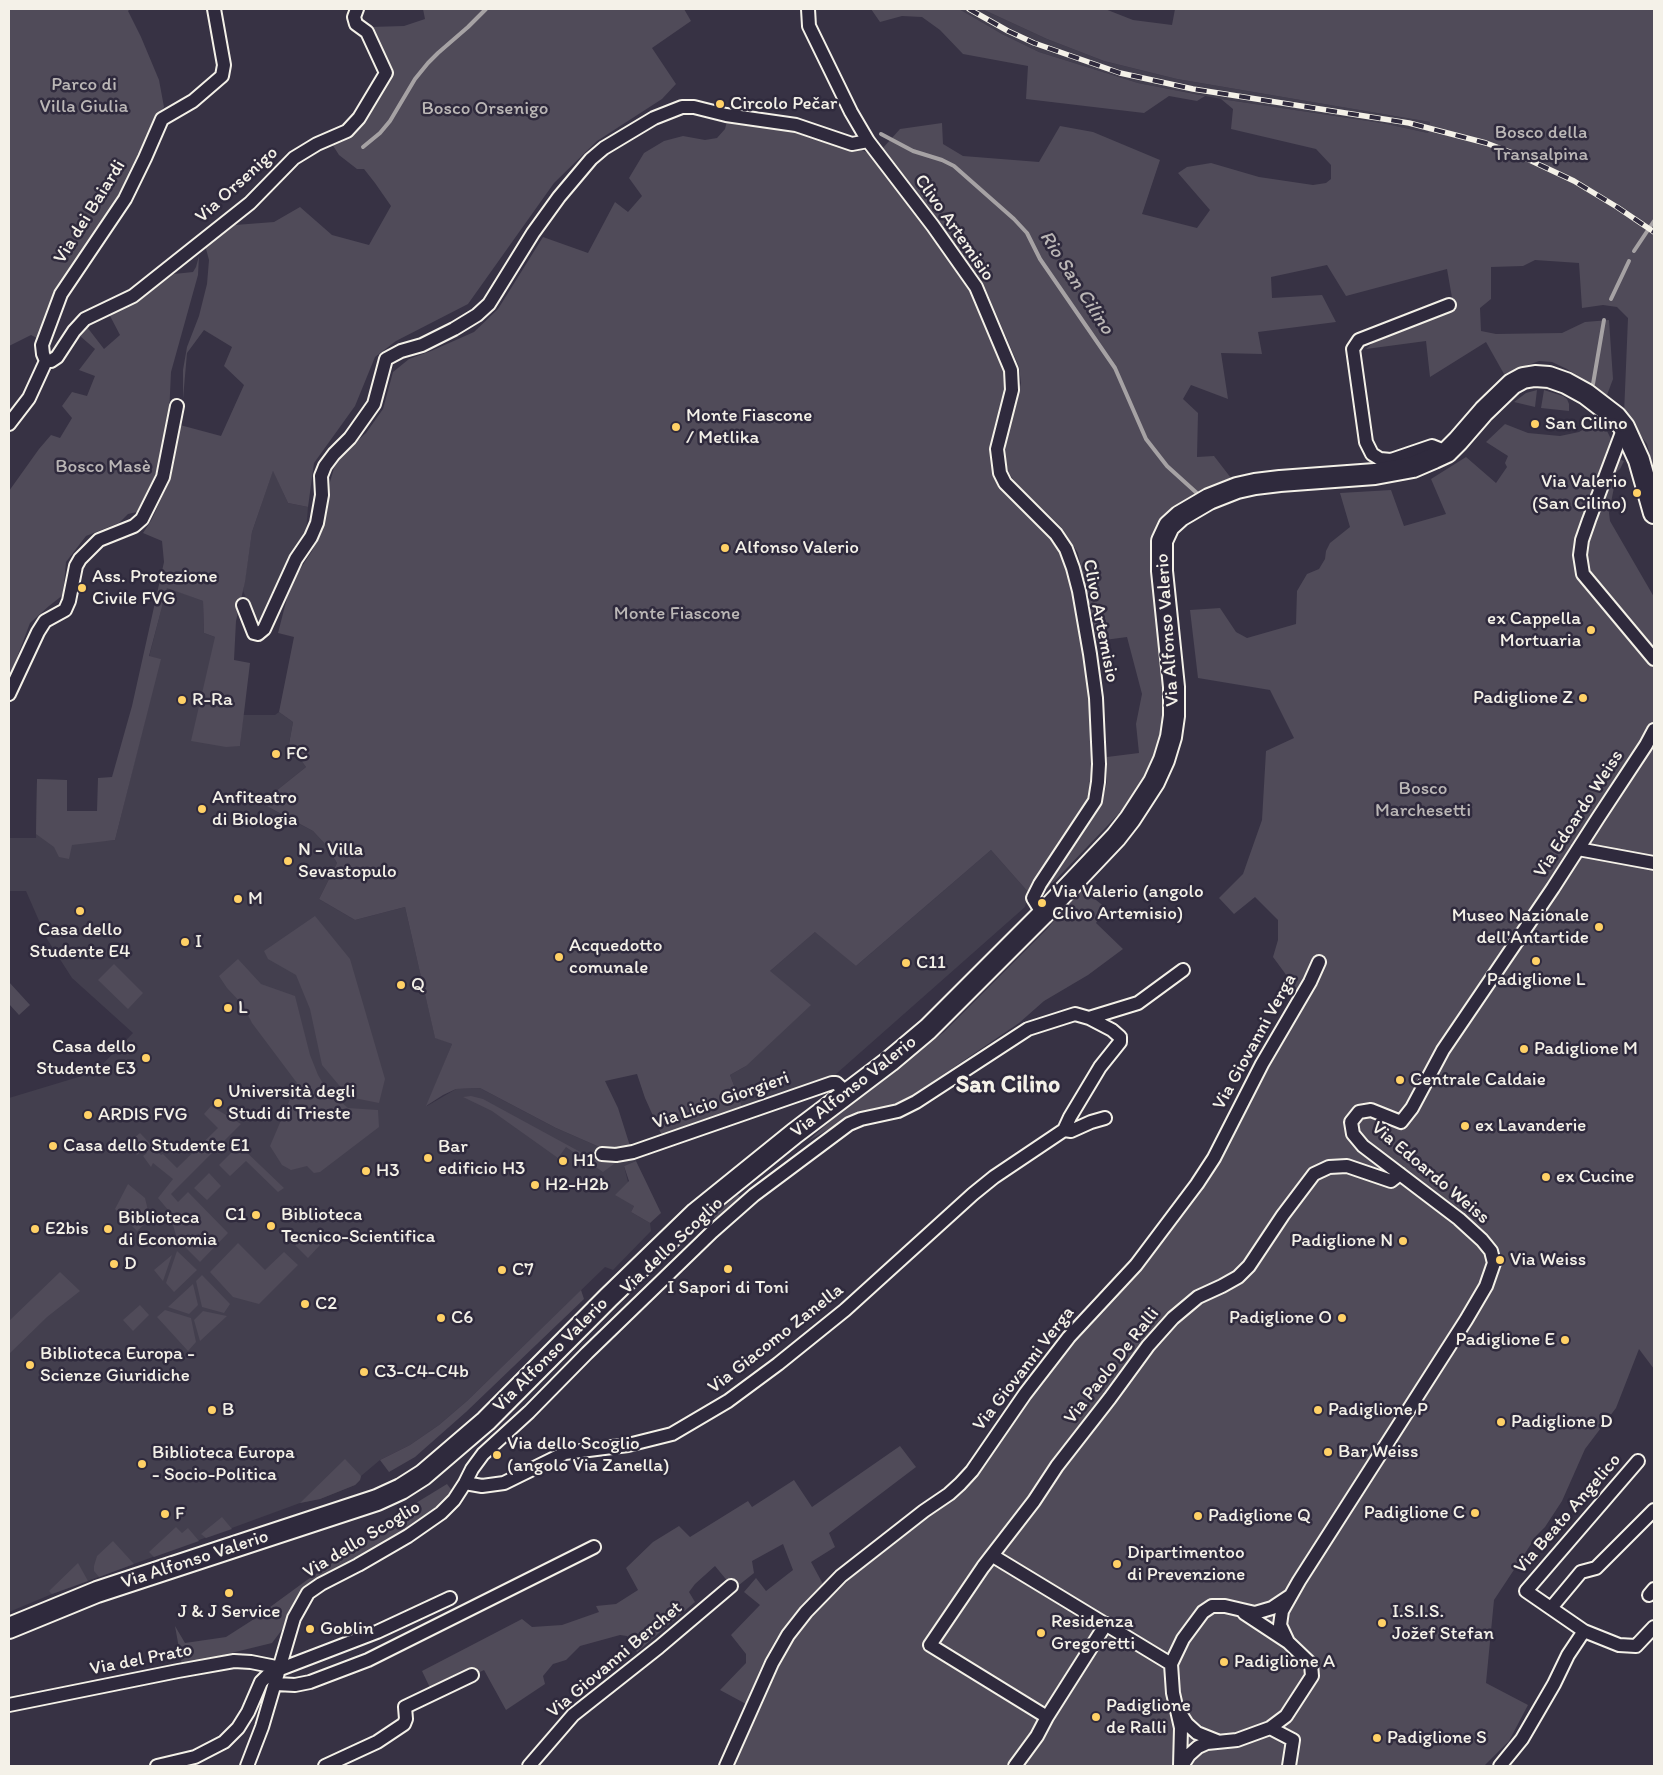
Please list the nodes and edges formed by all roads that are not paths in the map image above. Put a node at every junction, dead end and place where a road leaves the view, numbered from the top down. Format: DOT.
graph roads {
  1 [pos="214,9"];
  2 [pos="357,9"];
  3 [pos="808,9"];
  4 [pos="868,141"];
  5 [pos="1449,305"];
  6 [pos="46,361"];
  7 [pos="177,406"];
  8 [pos="9,424"];
  9 [pos="1624,427"];
  10 [pos="1447,452"];
  11 [pos="1654,513"];
  12 [pos="244,605"];
  13 [pos="1654,659"];
  14 [pos="9,694"];
  15 [pos="1654,730"];
  16 [pos="1578,849"];
  17 [pos="1654,863"];
  18 [pos="1043,914"];
  19 [pos="1319,962"];
  20 [pos="1183,970"];
  21 [pos="1090,1018"];
  22 [pos="848,1094"];
  23 [pos="1105,1118"];
  24 [pos="1064,1130"];
  25 [pos="602,1154"];
  26 [pos="1400,1174"];
  27 [pos="739,1178"];
  28 [pos="754,1195"];
  29 [pos="696,1213"];
  30 [pos="712,1232"];
  31 [pos="1638,1461"];
  32 [pos="466,1483"];
  33 [pos="1654,1510"];
  34 [pos="594,1547"];
  35 [pos="993,1556"];
  36 [pos="731,1586"];
  37 [pos="1290,1596"];
  38 [pos="450,1598"];
  39 [pos="1551,1608"];
  40 [pos="1239,1609"];
  41 [pos="1106,1624"];
  42 [pos="1654,1627"];
  43 [pos="9,1628"];
  44 [pos="1584,1631"];
  45 [pos="1288,1642"];
  46 [pos="1171,1664"];
  47 [pos="281,1668"];
  48 [pos="472,1676"];
  49 [pos="276,1684"];
  50 [pos="9,1705"];
  51 [pos="1177,1708"];
  52 [pos="1047,1717"];
  53 [pos="1270,1728"];
  54 [pos="1217,1741"];
  55 [pos="250,1765"];
  56 [pos="157,1766"];
  57 [pos="325,1766"];
  58 [pos="529,1766"];
  59 [pos="726,1766"];
  60 [pos="1015,1766"];
  61 [pos="1181,1766"];
  62 [pos="1289,1766"];
  63 [pos="1500,1766"];
  1 -- 6 [label="street, Via dei Baiardi"];
  2 -- 6 [label="street, Via Orsenigo"];
  3 -- 4 [label="street, Clivo Artemisio"];
  4 -- 12 [label="street"];
  4 -- 18 [label="street, Clivo Artemisio"];
  5 -- 10 [label="street"];
  6 -- 8 [label="street, Via dei Baiardi"];
  7 -- 14 [label="street"];
  9 -- 10 [label="main road, Via Alfonso Valerio"];
  9 -- 11 [label="main road, Via Alfonso Valerio"];
  9 -- 13 [label="street"];
  10 -- 18 [label="main road, Via Alfonso Valerio"];
  15 -- 16 [label="street, Via Edoardo Weiss"];
  16 -- 17 [label="street"];
  16 -- 26 [label="street, Via Edoardo Weiss"];
  18 -- 22 [label="main road, Via Alfonso Valerio"];
  19 -- 59 [label="street, Via Giovanni Verga"];
  20 -- 21 [label="street, Via dello Scoglio"];
  21 -- 24 [label="street"];
  21 -- 28 [label="street, Via dello Scoglio"];
  22 -- 25 [label="street, Via Licio Giorgieri"];
  22 -- 27 [label="main road, Via Alfonso Valerio"];
  23 -- 24 [label="street, Via Giacomo Zanella"];
  24 -- 32 [label="street, Via Giacomo Zanella"];
  26 -- 35 [label="street, Via Paolo De Ralli"];
  26 -- 37 [label="street, Via Edoardo Weiss"];
  27 -- 28 [label="street"];
  27 -- 29 [label="main road, Via Alfonso Valerio"];
  28 -- 30 [label="street, Via dello Scoglio"];
  29 -- 30 [label="street"];
  29 -- 43 [label="main road, Via Alfonso Valerio"];
  30 -- 32 [label="street, Via dello Scoglio"];
  31 -- 39 [label="street, Via Beato Angelico"];
  32 -- 47 [label="street, Via dello Scoglio"];
  33 -- 39 [label="street"];
  34 -- 49 [label="street"];
  35 -- 41 [label="street"];
  35 -- 52 [label="street, Via Paolo De Ralli"];
  36 -- 58 [label="street, Via Giovanni Berchet"];
  37 -- 40 [label="street"];
  37 -- 45 [label="street"];
  38 -- 47 [label="street"];
  39 -- 44 [label="street, Via Beato Angelico"];
  40 -- 45 [label="street"];
  40 -- 46 [label="street"];
  41 -- 46 [label="street"];
  41 -- 52 [label="street"];
  42 -- 44 [label="street, Via Beato Angelico"];
  44 -- 63 [label="street"];
  45 -- 53 [label="street"];
  46 -- 51 [label="street"];
  47 -- 49 [label="street, Via dello Scoglio"];
  47 -- 50 [label="street, Via del Prato"];
  47 -- 56 [label="street"];
  48 -- 57 [label="street"];
  49 -- 55 [label="street, Via dello Scoglio"];
  51 -- 54 [label="street"];
  51 -- 61 [label="street"];
  52 -- 60 [label="street"];
  53 -- 54 [label="street"];
  53 -- 62 [label="street"];
  54 -- 61 [label="street"];
}
